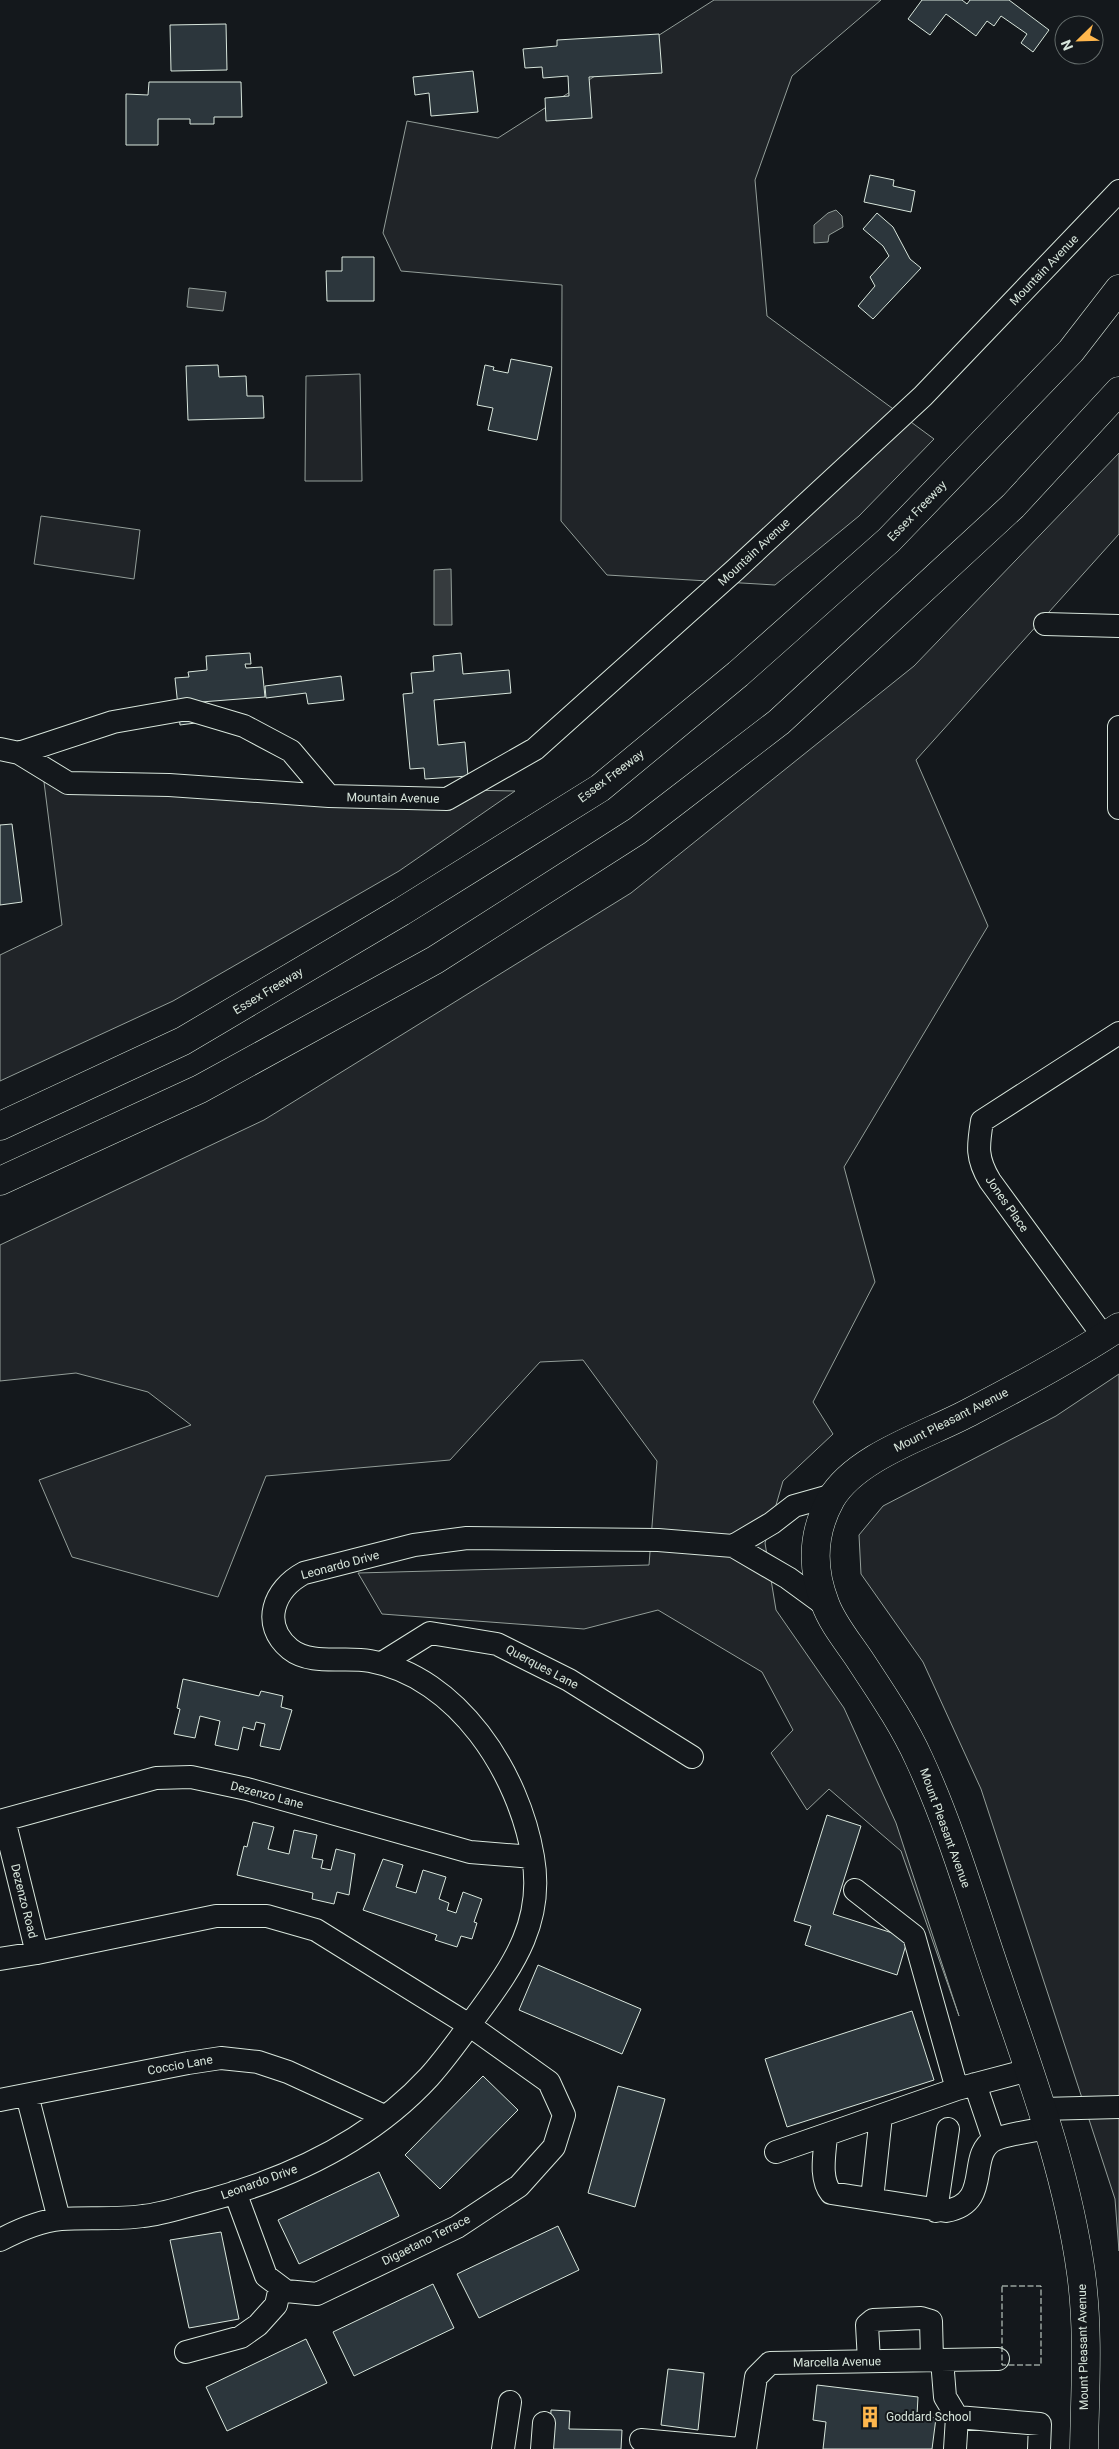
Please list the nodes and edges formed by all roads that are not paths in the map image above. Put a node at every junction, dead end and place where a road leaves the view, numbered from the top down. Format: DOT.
graph roads {
  1 [pos="1119,191"];
  2 [pos="1119,289"];
  3 [pos="1119,391"];
  4 [pos="1045,624"];
  5 [pos="1119,626"];
  6 [pos="1119,727"];
  7 [pos="10,751"];
  8 [pos="329,796"];
  9 [pos="1119,808"];
  10 [pos="1119,1033"];
  11 [pos="0,1126"];
  12 [pos="0,1181"];
  13 [pos="1111,1332"];
  14 [pos="834,1495"];
  15 [pos="733,1546"];
  16 [pos="825,1605"];
  17 [pos="382,1663"];
  18 [pos="692,1757"];
  19 [pos="2,1820"];
  20 [pos="533,1857"];
  21 [pos="855,1890"];
  22 [pos="37,1953"];
  23 [pos="0,1959"];
  24 [pos="469,2025"];
  25 [pos="1029,2070"];
  26 [pos="966,2087"];
  27 [pos="27,2095"];
  28 [pos="0,2100"];
  29 [pos="1119,2107"];
  30 [pos="384,2116"];
  31 [pos="881,2116"];
  32 [pos="1045,2119"];
  33 [pos="948,2129"];
  34 [pos="826,2135"];
  35 [pos="994,2140"];
  36 [pos="776,2152"];
  37 [pos="235,2192"];
  38 [pos="872,2199"];
  39 [pos="936,2211"];
  40 [pos="59,2219"];
  41 [pos="0,2240"];
  42 [pos="280,2287"];
  43 [pos="186,2352"];
  44 [pos="998,2359"];
  45 [pos="937,2360"];
  46 [pos="869,2361"];
  47 [pos="510,2402"];
  48 [pos="957,2417"];
  49 [pos="544,2423"];
  50 [pos="641,2440"];
  51 [pos="503,2449"];
  52 [pos="542,2449"];
  53 [pos="740,2449"];
  54 [pos="745,2449"];
  55 [pos="955,2449"];
  56 [pos="1038,2449"];
  57 [pos="1084,2449"];
  1 -- 8 [label="street, Mountain Avenue"];
  2 -- 11 [label="main road, Essex Freeway"];
  3 -- 12 [label="main road"];
  4 -- 5 [label="street"];
  6 -- 9 [label="street"];
  7 -- 8 [label="street, Mountain Avenue"];
  7 -- 8 [label="street, Mountain Avenue"];
  10 -- 13 [label="street, Jones Place"];
  13 -- 14 [label="main road, Mount Pleasant Avenue"];
  14 -- 15 [label="street"];
  14 -- 16 [label="main road, Mount Pleasant Avenue"];
  15 -- 16 [label="street"];
  15 -- 17 [label="street, Leonardo Drive"];
  16 -- 25 [label="main road, Mount Pleasant Avenue"];
  17 -- 18 [label="street, Querques Lane"];
  17 -- 20 [label="street, Leonardo Drive"];
  19 -- 20 [label="street, Dezenzo Lane"];
  19 -- 22 [label="street, Dezenzo Road"];
  20 -- 24 [label="street, Leonardo Drive"];
  21 -- 26 [label="street"];
  22 -- 23 [label="street"];
  22 -- 24 [label="street"];
  24 -- 30 [label="street, Leonardo Drive"];
  24 -- 42 [label="street, Digaetano Terrace"];
  25 -- 26 [label="street"];
  25 -- 32 [label="main road, Mount Pleasant Avenue"];
  26 -- 31 [label="street"];
  26 -- 35 [label="street"];
  27 -- 28 [label="street, Coccio Lane"];
  27 -- 30 [label="street, Coccio Lane"];
  27 -- 40 [label="street"];
  29 -- 32 [label="street"];
  30 -- 37 [label="street, Leonardo Drive"];
  31 -- 34 [label="street"];
  31 -- 38 [label="street"];
  32 -- 35 [label="street"];
  32 -- 57 [label="main road, Mount Pleasant Avenue"];
  33 -- 39 [label="street"];
  34 -- 36 [label="street"];
  34 -- 38 [label="street"];
  35 -- 39 [label="street"];
  37 -- 40 [label="street, Leonardo Drive"];
  37 -- 42 [label="street"];
  38 -- 39 [label="street"];
  40 -- 41 [label="street, Leonardo Drive"];
  42 -- 43 [label="street"];
  44 -- 45 [label="street, Marcella Avenue"];
  45 -- 46 [label="street, Marcella Avenue"];
  45 -- 46 [label="street"];
  45 -- 48 [label="street"];
  46 -- 54 [label="street, Marcella Avenue"];
  47 -- 51 [label="street"];
  48 -- 55 [label="street"];
  48 -- 56 [label="street"];
  49 -- 52 [label="street"];
  50 -- 53 [label="street"];
}
